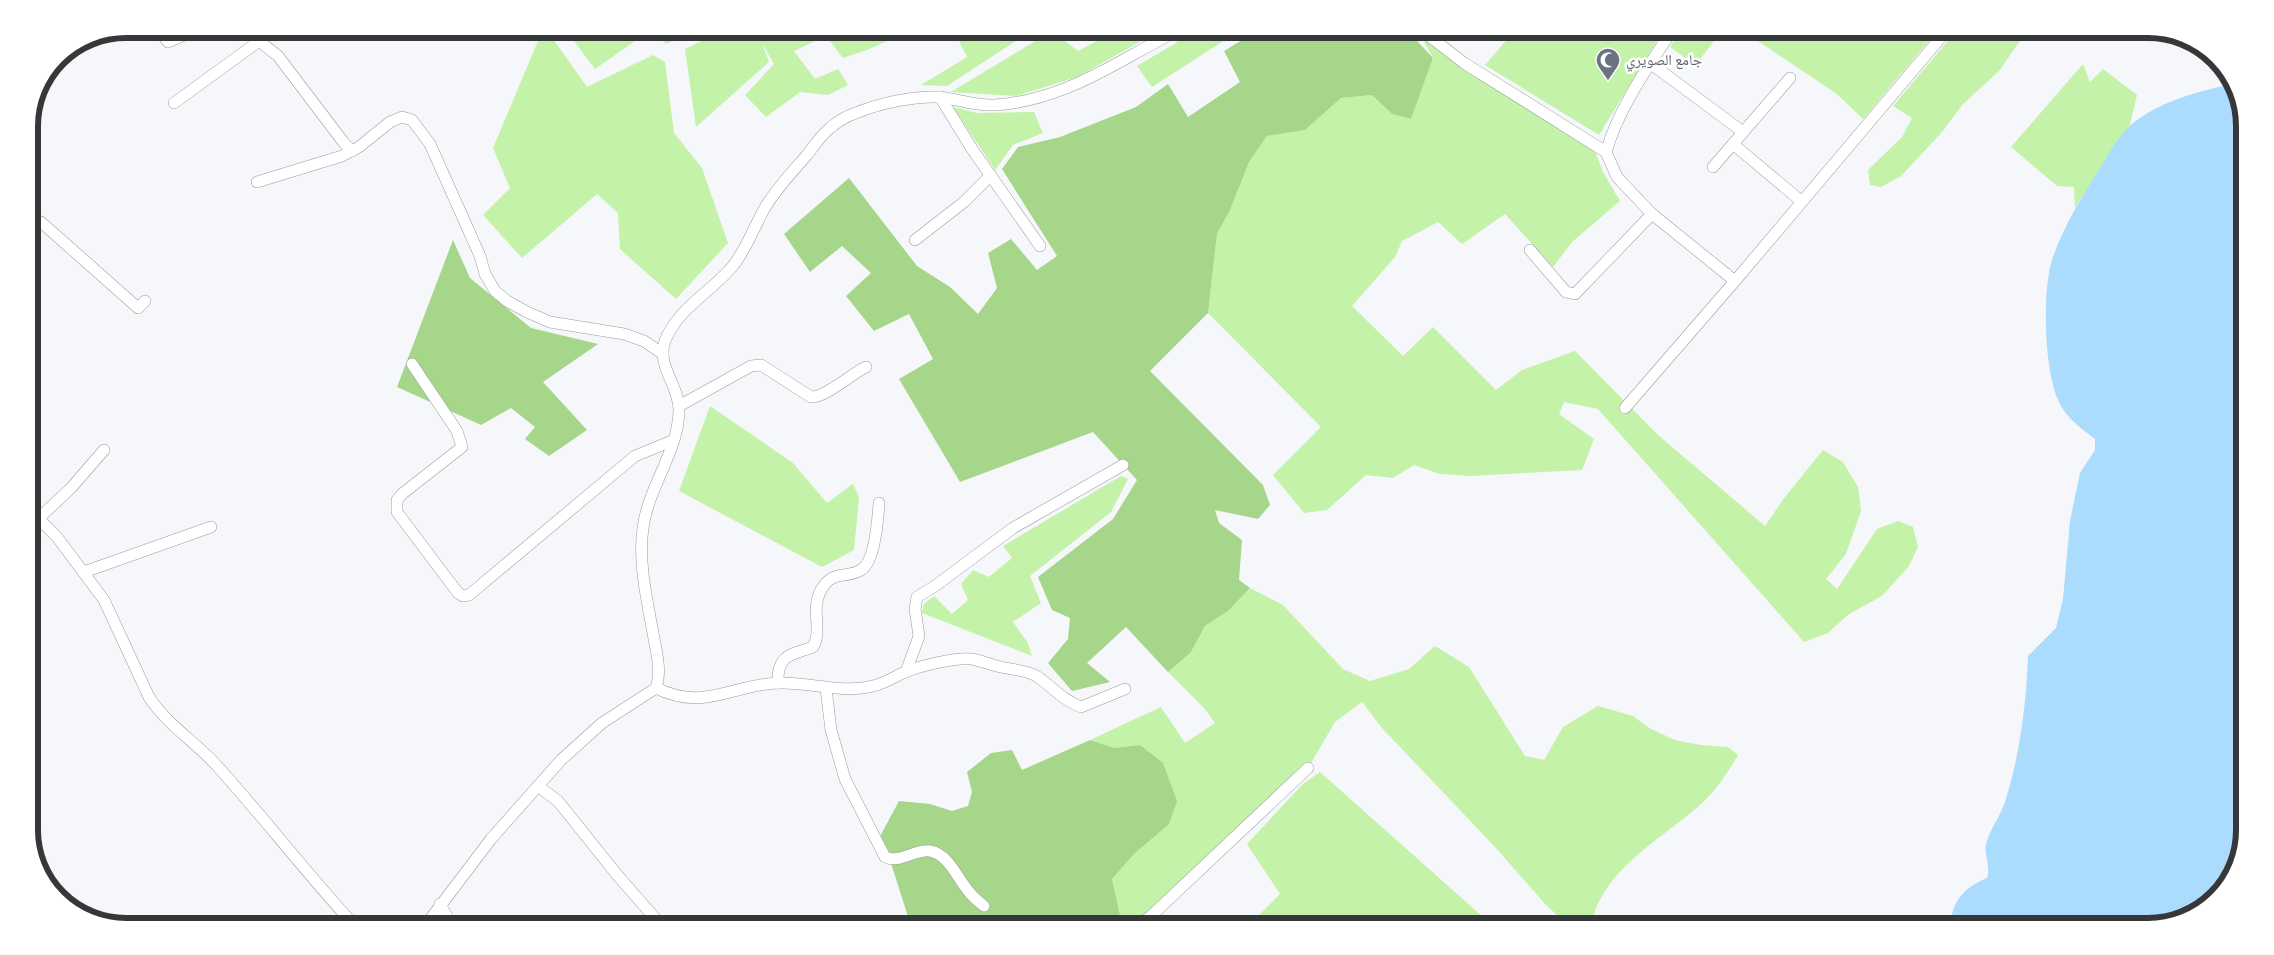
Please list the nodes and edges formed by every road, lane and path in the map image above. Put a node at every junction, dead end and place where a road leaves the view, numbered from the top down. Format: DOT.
graph roads {
  1 [pos="165,38"];
  2 [pos="177,38"];
  3 [pos="254,38"];
  4 [pos="262,38"];
  5 [pos="1162,38"];
  6 [pos="1432,38"];
  7 [pos="1667,38"];
  8 [pos="1940,38"];
  9 [pos="258,42"];
  10 [pos="1650,63"];
  11 [pos="1790,78"];
  12 [pos="940,97"];
  13 [pos="174,103"];
  14 [pos="1743,132"];
  15 [pos="1733,144"];
  16 [pos="352,151"];
  17 [pos="1606,152"];
  18 [pos="1713,167"];
  19 [pos="991,175"];
  20 [pos="257,182"];
  21 [pos="1801,201"];
  22 [pos="1652,214"];
  23 [pos="38,224"];
  24 [pos="915,240"];
  25 [pos="1040,246"];
  26 [pos="1530,250"];
  27 [pos="1736,280"];
  28 [pos="145,301"];
  29 [pos="663,354"];
  30 [pos="412,364"];
  31 [pos="866,367"];
  32 [pos="679,406"];
  33 [pos="1624,408"];
  34 [pos="674,440"];
  35 [pos="104,450"];
  36 [pos="1123,465"];
  37 [pos="879,503"];
  38 [pos="38,519"];
  39 [pos="210,526"];
  40 [pos="84,572"];
  41 [pos="906,672"];
  42 [pos="778,683"];
  43 [pos="656,688"];
  44 [pos="826,688"];
  45 [pos="1125,689"];
  46 [pos="1308,768"];
  47 [pos="539,786"];
  48 [pos="440,904"];
  49 [pos="984,906"];
  50 [pos="348,918"];
  51 [pos="430,918"];
  52 [pos="448,918"];
  53 [pos="655,918"];
  54 [pos="1149,918"];
  1 -- 2 [label="street"];
  3 -- 9 [label="street"];
  4 -- 9 [label="street"];
  5 -- 12 [label="street"];
  6 -- 17 [label="street"];
  7 -- 10 [label="street"];
  8 -- 21 [label="street"];
  9 -- 13 [label="street"];
  9 -- 16 [label="street"];
  10 -- 14 [label="street"];
  10 -- 17 [label="street"];
  11 -- 14 [label="street"];
  12 -- 19 [label="street"];
  12 -- 29 [label="street"];
  14 -- 15 [label="street"];
  15 -- 18 [label="street"];
  15 -- 21 [label="street"];
  16 -- 20 [label="street"];
  16 -- 29 [label="street"];
  17 -- 22 [label="street"];
  19 -- 24 [label="street"];
  19 -- 25 [label="street"];
  21 -- 27 [label="street"];
  22 -- 26 [label="street"];
  22 -- 27 [label="street"];
  23 -- 28 [label="street"];
  27 -- 33 [label="street"];
  29 -- 32 [label="street"];
  30 -- 34 [label="street"];
  31 -- 32 [label="street"];
  32 -- 34 [label="street"];
  34 -- 43 [label="street"];
  35 -- 38 [label="street"];
  36 -- 41 [label="street"];
  37 -- 42 [label="street"];
  38 -- 40 [label="street"];
  39 -- 40 [label="street"];
  40 -- 50 [label="street"];
  41 -- 44 [label="street"];
  41 -- 45 [label="street"];
  42 -- 43 [label="street"];
  42 -- 44 [label="street"];
  43 -- 47 [label="street"];
  44 -- 49 [label="street"];
  46 -- 54 [label="street"];
  47 -- 48 [label="street"];
  47 -- 53 [label="street"];
  48 -- 51 [label="street"];
  48 -- 52 [label="street"];
}
